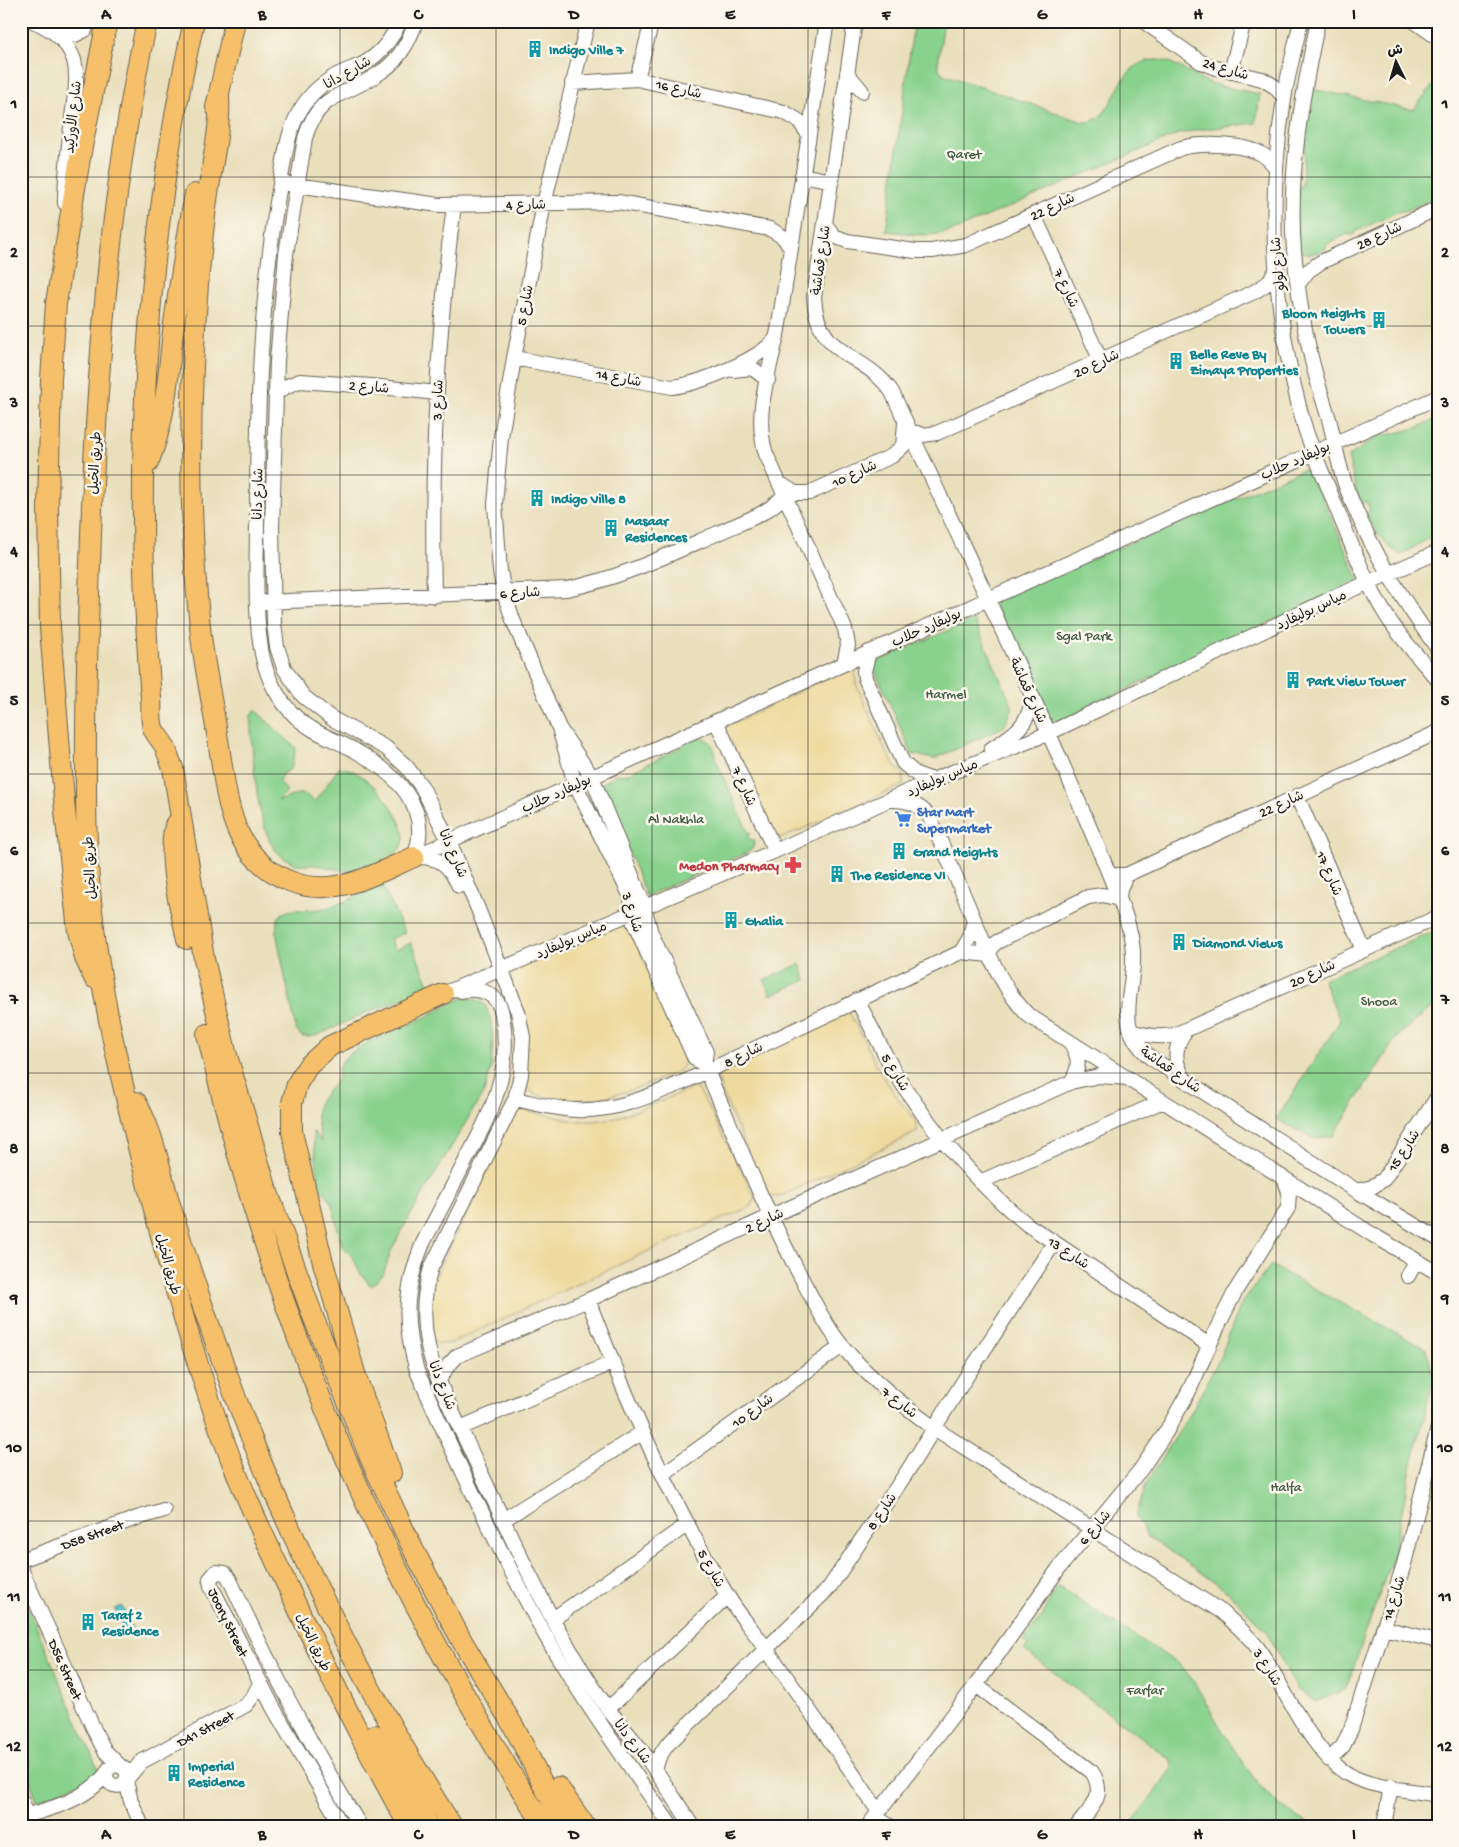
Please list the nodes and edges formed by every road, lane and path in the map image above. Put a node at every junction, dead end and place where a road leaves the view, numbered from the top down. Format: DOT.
graph roads {
  1 [pos="88,21"];
  2 [pos="107,21"];
  3 [pos="147,21"];
  4 [pos="194,21"];
  5 [pos="235,21"];
  6 [pos="400,21"];
  7 [pos="416,21"];
  8 [pos="588,21"];
  9 [pos="652,21"];
  10 [pos="827,21"];
  11 [pos="855,21"];
  12 [pos="1143,21"];
  13 [pos="1244,21"];
  14 [pos="1301,21"];
  15 [pos="1318,21"];
  16 [pos="1414,21"];
  17 [pos="36,22"];
  18 [pos="1438,38"];
  19 [pos="1291,67"];
  20 [pos="1231,72"];
  21 [pos="847,73"];
  22 [pos="637,79"];
  23 [pos="1262,79"];
  24 [pos="572,83"];
  25 [pos="862,91"];
  26 [pos="219,96"];
  27 [pos="1284,97"];
  28 [pos="814,100"];
  29 [pos="784,112"];
  30 [pos="809,135"];
  31 [pos="1279,138"];
  32 [pos="1254,150"];
  33 [pos="1276,168"];
  34 [pos="802,175"];
  35 [pos="832,181"];
  36 [pos="280,183"];
  37 [pos="297,185"];
  38 [pos="544,204"];
  39 [pos="454,205"];
  40 [pos="1438,208"];
  41 [pos="796,213"];
  42 [pos="1034,215"];
  43 [pos="825,224"];
  44 [pos="770,229"];
  45 [pos="67,233"];
  46 [pos="848,241"];
  47 [pos="791,248"];
  48 [pos="1294,249"];
  49 [pos="820,257"];
  50 [pos="1321,262"];
  51 [pos="1277,269"];
  52 [pos="1299,283"];
  53 [pos="1254,292"];
  54 [pos="1281,306"];
  55 [pos="777,337"];
  56 [pos="514,358"];
  57 [pos="277,361"];
  58 [pos="1101,361"];
  59 [pos="722,371"];
  60 [pos="768,380"];
  61 [pos="300,381"];
  62 [pos="437,393"];
  63 [pos="275,394"];
  64 [pos="1438,396"];
  65 [pos="908,425"];
  66 [pos="937,433"];
  67 [pos="1334,443"];
  68 [pos="1314,452"];
  69 [pos="922,456"];
  70 [pos="143,473"];
  71 [pos="781,489"];
  72 [pos="768,510"];
  73 [pos="794,517"];
  74 [pos="1438,552"];
  75 [pos="1388,574"];
  76 [pos="1368,583"];
  77 [pos="504,593"];
  78 [pos="434,596"];
  79 [pos="987,599"];
  80 [pos="273,601"];
  81 [pos="258,602"];
  82 [pos="1438,649"];
  83 [pos="869,652"];
  84 [pos="844,664"];
  85 [pos="1438,680"];
  86 [pos="1034,699"];
  87 [pos="716,721"];
  88 [pos="559,728"];
  89 [pos="1438,732"];
  90 [pos="1049,733"];
  91 [pos="975,762"];
  92 [pos="592,777"];
  93 [pos="933,780"];
  94 [pos="575,784"];
  95 [pos="1297,796"];
  96 [pos="890,800"];
  97 [pos="180,807"];
  98 [pos="449,841"];
  99 [pos="775,851"];
  100 [pos="414,857"];
  101 [pos="1110,875"];
  102 [pos="1126,875"];
  103 [pos="1119,899"];
  104 [pos="478,909"];
  105 [pos="638,910"];
  106 [pos="1438,917"];
  107 [pos="974,919"];
  108 [pos="1364,950"];
  109 [pos="961,952"];
  110 [pos="989,954"];
  111 [pos="502,969"];
  112 [pos="444,994"];
  113 [pos="104,995"];
  114 [pos="857,1000"];
  115 [pos="1186,1030"];
  116 [pos="1130,1031"];
  117 [pos="1071,1044"];
  118 [pos="706,1067"];
  119 [pos="1128,1078"];
  120 [pos="1184,1078"];
  121 [pos="122,1082"];
  122 [pos="1071,1082"];
  123 [pos="1438,1096"];
  124 [pos="515,1099"];
  125 [pos="1163,1101"];
  126 [pos="945,1140"];
  127 [pos="1284,1178"];
  128 [pos="1384,1179"];
  129 [pos="980,1182"];
  130 [pos="1357,1191"];
  131 [pos="1315,1198"];
  132 [pos="1288,1208"];
  133 [pos="1386,1208"];
  134 [pos="771,1216"];
  135 [pos="1438,1239"];
  136 [pos="1054,1243"];
  137 [pos="1416,1261"];
  138 [pos="1438,1274"];
  139 [pos="1408,1276"];
  140 [pos="588,1300"];
  141 [pos="1210,1345"];
  142 [pos="842,1346"];
  143 [pos="428,1348"];
  144 [pos="457,1356"];
  145 [pos="612,1363"];
  146 [pos="439,1380"];
  147 [pos="460,1428"];
  148 [pos="934,1428"];
  149 [pos="1438,1428"];
  150 [pos="643,1432"];
  151 [pos="663,1474"];
  152 [pos="1432,1476"];
  153 [pos="164,1510"];
  154 [pos="503,1520"];
  155 [pos="688,1524"];
  156 [pos="1091,1530"];
  157 [pos="414,1551"];
  158 [pos="21,1560"];
  159 [pos="21,1569"];
  160 [pos="727,1596"];
  161 [pos="553,1619"];
  162 [pos="1383,1628"];
  163 [pos="1438,1641"];
  164 [pos="767,1649"];
  165 [pos="331,1678"];
  166 [pos="260,1683"];
  167 [pos="976,1685"];
  168 [pos="246,1705"];
  169 [pos="274,1709"];
  170 [pos="608,1709"];
  171 [pos="514,1727"];
  172 [pos="667,1745"];
  173 [pos="638,1746"];
  174 [pos="1329,1760"];
  175 [pos="655,1770"];
  176 [pos="117,1775"];
  177 [pos="1391,1786"];
  178 [pos="1438,1794"];
  179 [pos="21,1800"];
  180 [pos="24,1816"];
  181 [pos="874,1818"];
  182 [pos="142,1826"];
  183 [pos="342,1826"];
  184 [pos="360,1826"];
  185 [pos="409,1826"];
  186 [pos="428,1826"];
  187 [pos="452,1826"];
  188 [pos="544,1826"];
  189 [pos="567,1826"];
  190 [pos="585,1826"];
  191 [pos="671,1826"];
  192 [pos="692,1826"];
  193 [pos="890,1826"];
  194 [pos="1077,1826"];
  195 [pos="1384,1826"];
  1 -- 17 [label="street"];
  2 -- 45 [label="highway"];
  3 -- 113 [label="highway, طريق الخيل"];
  4 -- 70 [label="highway"];
  5 -- 26 [label="highway"];
  6 -- 36 [label="street, شارع دانا"];
  7 -- 37 [label="street, شارع دانا"];
  8 -- 24 [label="street, شارع 5"];
  9 -- 22 [label="street"];
  10 -- 28 [label="street"];
  11 -- 21 [label="street, شارع قماشة"];
  12 -- 20 [label="street, شارع 24"];
  13 -- 20 [label="street"];
  14 -- 19 [label="street, شارع لولو"];
  15 -- 48 [label="street, شارع لولو"];
  16 -- 18 [label="street"];
  17 -- 45 [label="street, شارع الأوركيد"];
  19 -- 23 [label="street, شارع 24"];
  19 -- 27 [label="street, شارع لولو"];
  20 -- 23 [label="street, شارع 24"];
  21 -- 25 [label="street"];
  21 -- 35 [label="street, شارع قماشة"];
  22 -- 24 [label="street, شارع 16"];
  22 -- 29 [label="street, شارع 16"];
  23 -- 27 [label="street, شارع 24"];
  24 -- 38 [label="street, شارع 5"];
  26 -- 70 [label="highway"];
  26 -- 100 [label="highway"];
  27 -- 31 [label="street, شارع لولو"];
  28 -- 29 [label="street"];
  28 -- 30 [label="street"];
  29 -- 30 [label="street, شارع 16"];
  30 -- 34 [label="street"];
  31 -- 32 [label="street"];
  31 -- 33 [label="street, شارع لولو"];
  32 -- 33 [label="street"];
  32 -- 42 [label="street, شارع 22"];
  33 -- 51 [label="street, شارع لولو"];
  34 -- 35 [label="street"];
  34 -- 41 [label="street"];
  35 -- 43 [label="street, شارع قماشة"];
  36 -- 37 [label="street, شارع 4"];
  36 -- 81 [label="street, شارع دانا"];
  37 -- 39 [label="street, شارع 4"];
  37 -- 57 [label="street, شارع دانا"];
  38 -- 39 [label="street, شارع 4"];
  38 -- 44 [label="street, شارع 4"];
  38 -- 56 [label="street, شارع 5"];
  39 -- 62 [label="street, شارع 3"];
  40 -- 50 [label="street, شارع 28"];
  41 -- 44 [label="street"];
  41 -- 47 [label="street"];
  42 -- 46 [label="street, شارع 22"];
  42 -- 58 [label="street, شارع 7"];
  43 -- 46 [label="street, شارع 22"];
  43 -- 49 [label="street, شارع قماشة"];
  44 -- 47 [label="street"];
  45 -- 113 [label="highway"];
  46 -- 49 [label="street"];
  47 -- 55 [label="street"];
  48 -- 50 [label="street"];
  48 -- 52 [label="street, شارع لولو"];
  49 -- 65 [label="street, شارع قماشة"];
  50 -- 52 [label="street, شارع 28"];
  51 -- 53 [label="street, شارع 20"];
  51 -- 54 [label="street, شارع لولو"];
  52 -- 67 [label="street, شارع لولو"];
  53 -- 54 [label="street"];
  53 -- 58 [label="street, شارع 20"];
  54 -- 68 [label="street, شارع لولو"];
  55 -- 59 [label="street, شارع 14"];
  55 -- 60 [label="street"];
  56 -- 59 [label="street, شارع 14"];
  56 -- 77 [label="street, شارع 5"];
  57 -- 61 [label="street"];
  57 -- 63 [label="street, شارع دانا"];
  58 -- 66 [label="street, شارع 20"];
  59 -- 60 [label="street, شارع 14"];
  60 -- 71 [label="street"];
  61 -- 62 [label="street, شارع 2"];
  61 -- 63 [label="street"];
  62 -- 78 [label="street, شارع 3"];
  63 -- 80 [label="street, شارع دانا"];
  64 -- 67 [label="street, بوليفارد حلاب"];
  65 -- 66 [label="street, شارع 20"];
  65 -- 69 [label="street, شارع قماشة"];
  65 -- 71 [label="street, شارع 10"];
  66 -- 69 [label="street"];
  67 -- 68 [label="street, بوليفارد حلاب"];
  67 -- 75 [label="street, شارع لولو"];
  68 -- 76 [label="street, شارع لولو"];
  68 -- 79 [label="street, بوليفارد حلاب"];
  69 -- 79 [label="street, شارع قماشة"];
  70 -- 97 [label="highway"];
  71 -- 72 [label="street, شارع 6"];
  71 -- 73 [label="street"];
  72 -- 73 [label="street"];
  72 -- 77 [label="street, شارع 6"];
  73 -- 84 [label="street"];
  74 -- 75 [label="street, مياس بوليفارد"];
  75 -- 76 [label="street, مياس بوليفارد"];
  75 -- 82 [label="street, شارع لولو"];
  76 -- 85 [label="street, شارع لولو"];
  76 -- 90 [label="street, مياس بوليفارد"];
  77 -- 78 [label="street, شارع 6"];
  77 -- 88 [label="street, شارع 3"];
  78 -- 80 [label="street, شارع 6"];
  79 -- 83 [label="street, بوليفارد حلاب"];
  79 -- 86 [label="street, شارع قماشة"];
  80 -- 81 [label="street, شارع 6"];
  80 -- 98 [label="street, شارع دانا"];
  81 -- 100 [label="street, شارع دانا"];
  83 -- 84 [label="street, بوليفارد حلاب"];
  83 -- 93 [label="street"];
  84 -- 87 [label="street, بوليفارد حلاب"];
  86 -- 90 [label="street, شارع قماشة"];
  86 -- 91 [label="street"];
  87 -- 92 [label="street, بوليفارد حلاب"];
  87 -- 99 [label="street, شارع 7"];
  88 -- 92 [label="street, شارع 3"];
  88 -- 94 [label="street, شارع 3"];
  89 -- 95 [label="street, شارع 22"];
  90 -- 91 [label="street, مياس بوليفارد"];
  90 -- 101 [label="street, شارع قماشة"];
  91 -- 93 [label="street, مياس بوليفارد"];
  92 -- 94 [label="street, بوليفارد حلاب"];
  92 -- 105 [label="street, شارع 3"];
  93 -- 96 [label="street, مياس بوليفارد"];
  94 -- 98 [label="street, بوليفارد حلاب"];
  94 -- 105 [label="street, شارع 3"];
  95 -- 102 [label="street, شارع 22"];
  95 -- 108 [label="street, شارع 17"];
  96 -- 99 [label="street, مياس بوليفارد"];
  96 -- 107 [label="street"];
  97 -- 157 [label="highway"];
  97 -- 188 [label="highway"];
  98 -- 100 [label="street, بوليفارد حلاب"];
  98 -- 104 [label="street, شارع دانا"];
  99 -- 105 [label="street, مياس بوليفارد"];
  100 -- 104 [label="street, شارع دانا"];
  101 -- 102 [label="street, شارع 22"];
  101 -- 103 [label="street, شارع قماشة"];
  102 -- 103 [label="street"];
  103 -- 110 [label="street"];
  103 -- 116 [label="street, شارع قماشة"];
  104 -- 111 [label="street, شارع دانا"];
  105 -- 111 [label="street, مياس بوليفارد"];
  105 -- 118 [label="street, شارع 3"];
  106 -- 108 [label="street, شارع 20"];
  107 -- 109 [label="street"];
  107 -- 110 [label="street"];
  108 -- 115 [label="street, شارع 20"];
  109 -- 110 [label="street, شارع 8"];
  109 -- 114 [label="street, شارع 8"];
  110 -- 117 [label="street"];
  111 -- 112 [label="street, مياس بوليفارد"];
  111 -- 124 [label="street, شارع دانا"];
  112 -- 157 [label="highway"];
  112 -- 191 [label="street, شارع دانا"];
  113 -- 121 [label="highway, طريق الخيل"];
  114 -- 118 [label="street, شارع 8"];
  114 -- 126 [label="street, شارع 5"];
  115 -- 116 [label="street, شارع 20"];
  115 -- 120 [label="street"];
  116 -- 120 [label="street, شارع قماشة"];
  117 -- 119 [label="street"];
  117 -- 122 [label="street"];
  118 -- 124 [label="street, شارع 8"];
  118 -- 134 [label="street, شارع 3"];
  119 -- 122 [label="street, شارع 2"];
  119 -- 125 [label="street"];
  120 -- 130 [label="street, شارع قماشة"];
  121 -- 165 [label="highway, طريق الخيل"];
  121 -- 187 [label="highway"];
  122 -- 126 [label="street, شارع 2"];
  123 -- 128 [label="street, شارع 15"];
  124 -- 143 [label="street, شارع دانا"];
  125 -- 127 [label="street"];
  125 -- 129 [label="street"];
  126 -- 129 [label="street, شارع 13"];
  126 -- 134 [label="street, شارع 2"];
  127 -- 131 [label="street"];
  127 -- 132 [label="street"];
  128 -- 130 [label="street, شارع 15"];
  128 -- 133 [label="street, شارع 15"];
  129 -- 136 [label="street, شارع 13"];
  130 -- 133 [label="street, شارع قماشة"];
  131 -- 132 [label="street"];
  131 -- 137 [label="street"];
  132 -- 141 [label="street, شارع 6"];
  133 -- 135 [label="street, شارع قماشة"];
  134 -- 140 [label="street, شارع 2"];
  134 -- 142 [label="street, شارع 7"];
  136 -- 141 [label="street, شارع 13"];
  136 -- 148 [label="street, شارع 8"];
  137 -- 138 [label="street"];
  137 -- 139 [label="street"];
  140 -- 144 [label="street, شارع 2"];
  140 -- 145 [label="street, شارع 5"];
  141 -- 156 [label="street, شارع 6"];
  142 -- 148 [label="street, شارع 7"];
  142 -- 151 [label="street, شارع 10"];
  143 -- 144 [label="street"];
  143 -- 146 [label="street, شارع دانا"];
  144 -- 146 [label="street, شارع 2"];
  145 -- 147 [label="street"];
  145 -- 150 [label="street, شارع 5"];
  146 -- 147 [label="street, شارع دانا"];
  147 -- 154 [label="street, شارع دانا"];
  148 -- 156 [label="street, شارع 7"];
  148 -- 164 [label="street, شارع 8"];
  149 -- 152 [label="street, شارع 14"];
  150 -- 151 [label="street, شارع 5"];
  150 -- 154 [label="street"];
  151 -- 155 [label="street, شارع 5"];
  152 -- 162 [label="street, شارع 14"];
  153 -- 158 [label="street, D58 Street"];
  154 -- 161 [label="street, شارع دانا"];
  155 -- 160 [label="street, شارع 5"];
  155 -- 161 [label="street"];
  156 -- 167 [label="street, شارع 6"];
  156 -- 174 [label="street, شارع 3"];
  157 -- 171 [label="highway"];
  159 -- 176 [label="street, D56 Street"];
  160 -- 164 [label="street, شارع 5"];
  160 -- 170 [label="street"];
  161 -- 170 [label="street, شارع دانا"];
  162 -- 163 [label="street"];
  162 -- 174 [label="street, شارع 14"];
  164 -- 172 [label="street, شارع 8"];
  164 -- 181 [label="street, شارع 5"];
  165 -- 185 [label="highway"];
  165 -- 186 [label="highway"];
  166 -- 168 [label="street, D41 Street"];
  166 -- 169 [label="street, Joory Street"];
  166 -- 184 [label="street, Joory Street"];
  167 -- 181 [label="street, شارع 6"];
  167 -- 194 [label="street"];
  168 -- 169 [label="street"];
  168 -- 176 [label="street, D41 Street"];
  169 -- 183 [label="street, Joory Street"];
  170 -- 173 [label="street, شارع دانا"];
  171 -- 189 [label="highway"];
  171 -- 190 [label="highway"];
  172 -- 173 [label="street"];
  172 -- 175 [label="street, شارع 8"];
  173 -- 175 [label="street, شارع دانا"];
  174 -- 177 [label="street, شارع 3"];
  175 -- 192 [label="street, شارع دانا"];
  176 -- 180 [label="street, D41 Street"];
  176 -- 182 [label="street, D56 Street"];
  177 -- 178 [label="street, شارع 3"];
  177 -- 195 [label="street"];
  179 -- 180 [label="street"];
  181 -- 193 [label="street"];
}
